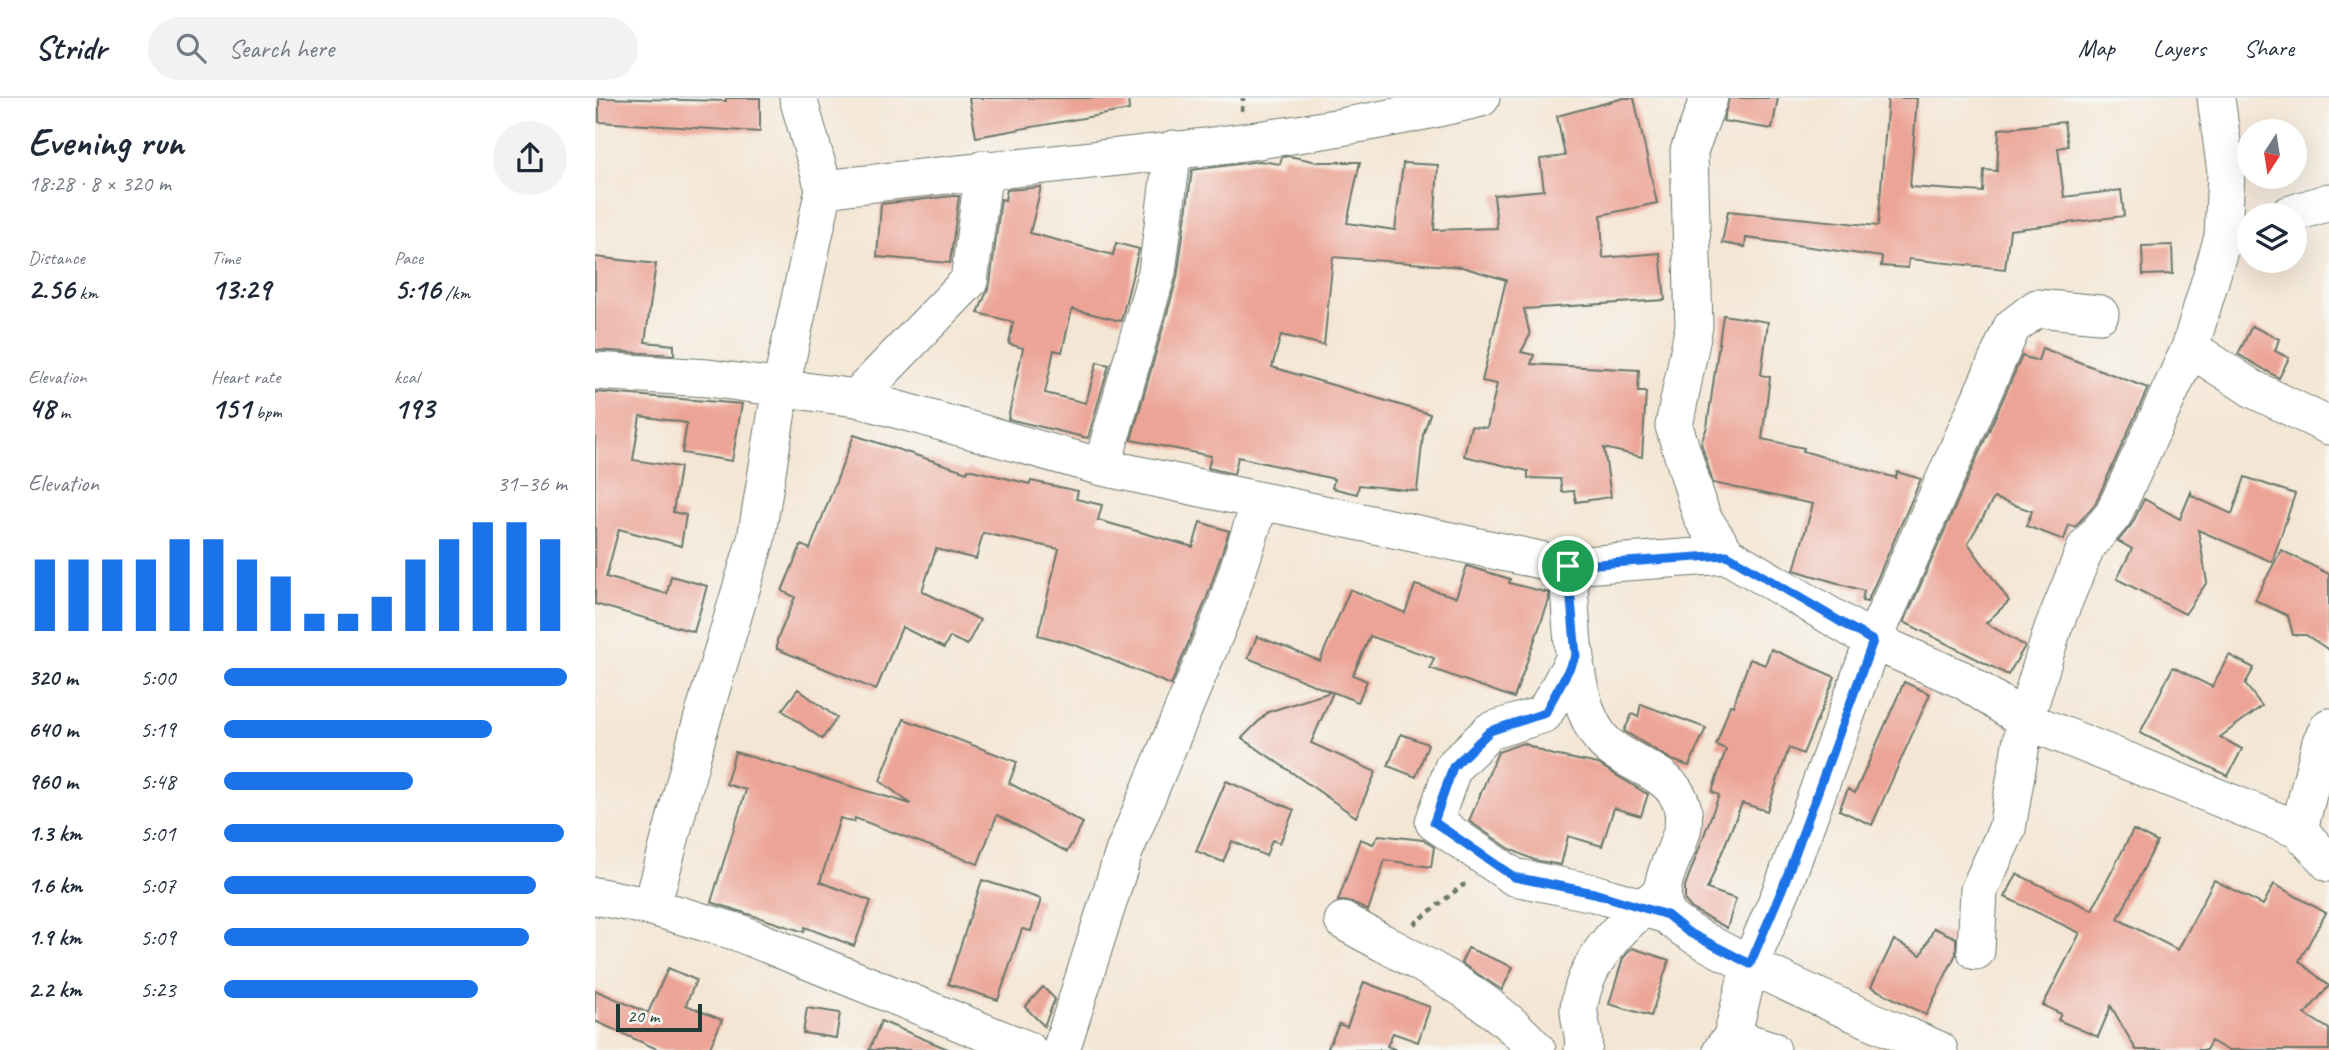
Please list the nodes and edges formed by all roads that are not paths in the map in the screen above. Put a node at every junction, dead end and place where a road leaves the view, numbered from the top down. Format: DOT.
graph roads {
  1 [pos="797,98"];
  2 [pos="1481,98"];
  3 [pos="1709,98"];
  4 [pos="2216,98"];
  5 [pos="1173,149"];
  6 [pos="984,169"];
  7 [pos="824,189"];
  8 [pos="2329,202"];
  9 [pos="2307,209"];
  10 [pos="2236,232"];
  11 [pos="2100,314"];
  12 [pos="2190,348"];
  13 [pos="595,371"];
  14 [pos="781,387"];
  15 [pos="856,398"];
  16 [pos="2329,426"];
  17 [pos="1103,467"];
  18 [pos="1260,502"];
  19 [pos="1727,555"];
  20 [pos="1568,566"];
  21 [pos="1873,641"];
  22 [pos="1576,656"];
  23 [pos="2025,720"];
  24 [pos="2329,727"];
  25 [pos="2299,830"];
  26 [pos="2329,863"];
  27 [pos="595,897"];
  28 [pos="1656,906"];
  29 [pos="652,907"];
  30 [pos="1343,921"];
  31 [pos="1976,951"];
  32 [pos="1750,964"];
  33 [pos="1885,1040"];
  34 [pos="1727,1043"];
  35 [pos="1022,1049"];
  36 [pos="1061,1050"];
  37 [pos="1537,1050"];
  38 [pos="1584,1050"];
  39 [pos="1772,1050"];
  40 [pos="1939,1050"];
  1 -- 7 [label="street"];
  2 -- 5 [label="street"];
  3 -- 19 [label="street"];
  4 -- 10 [label="street"];
  5 -- 6 [label="street"];
  5 -- 17 [label="street"];
  6 -- 7 [label="street"];
  6 -- 15 [label="street"];
  7 -- 14 [label="street"];
  8 -- 9 [label="street"];
  10 -- 12 [label="street"];
  11 -- 21 [label="street"];
  12 -- 16 [label="street"];
  12 -- 23 [label="street"];
  13 -- 14 [label="street"];
  14 -- 15 [label="street"];
  14 -- 29 [label="street"];
  15 -- 17 [label="street"];
  17 -- 18 [label="street"];
  18 -- 20 [label="street"];
  18 -- 36 [label="street"];
  19 -- 20 [label="street"];
  19 -- 21 [label="street"];
  20 -- 22 [label="street"];
  21 -- 23 [label="street"];
  21 -- 32 [label="street"];
  22 -- 28 [label="street"];
  22 -- 28 [label="street"];
  23 -- 25 [label="street"];
  23 -- 31 [label="street"];
  24 -- 25 [label="street"];
  25 -- 26 [label="street"];
  27 -- 29 [label="street"];
  28 -- 32 [label="street"];
  28 -- 38 [label="street"];
  29 -- 35 [label="street"];
  30 -- 37 [label="street"];
  32 -- 33 [label="street"];
  32 -- 34 [label="street"];
  33 -- 40 [label="street"];
  34 -- 39 [label="street"];
}
